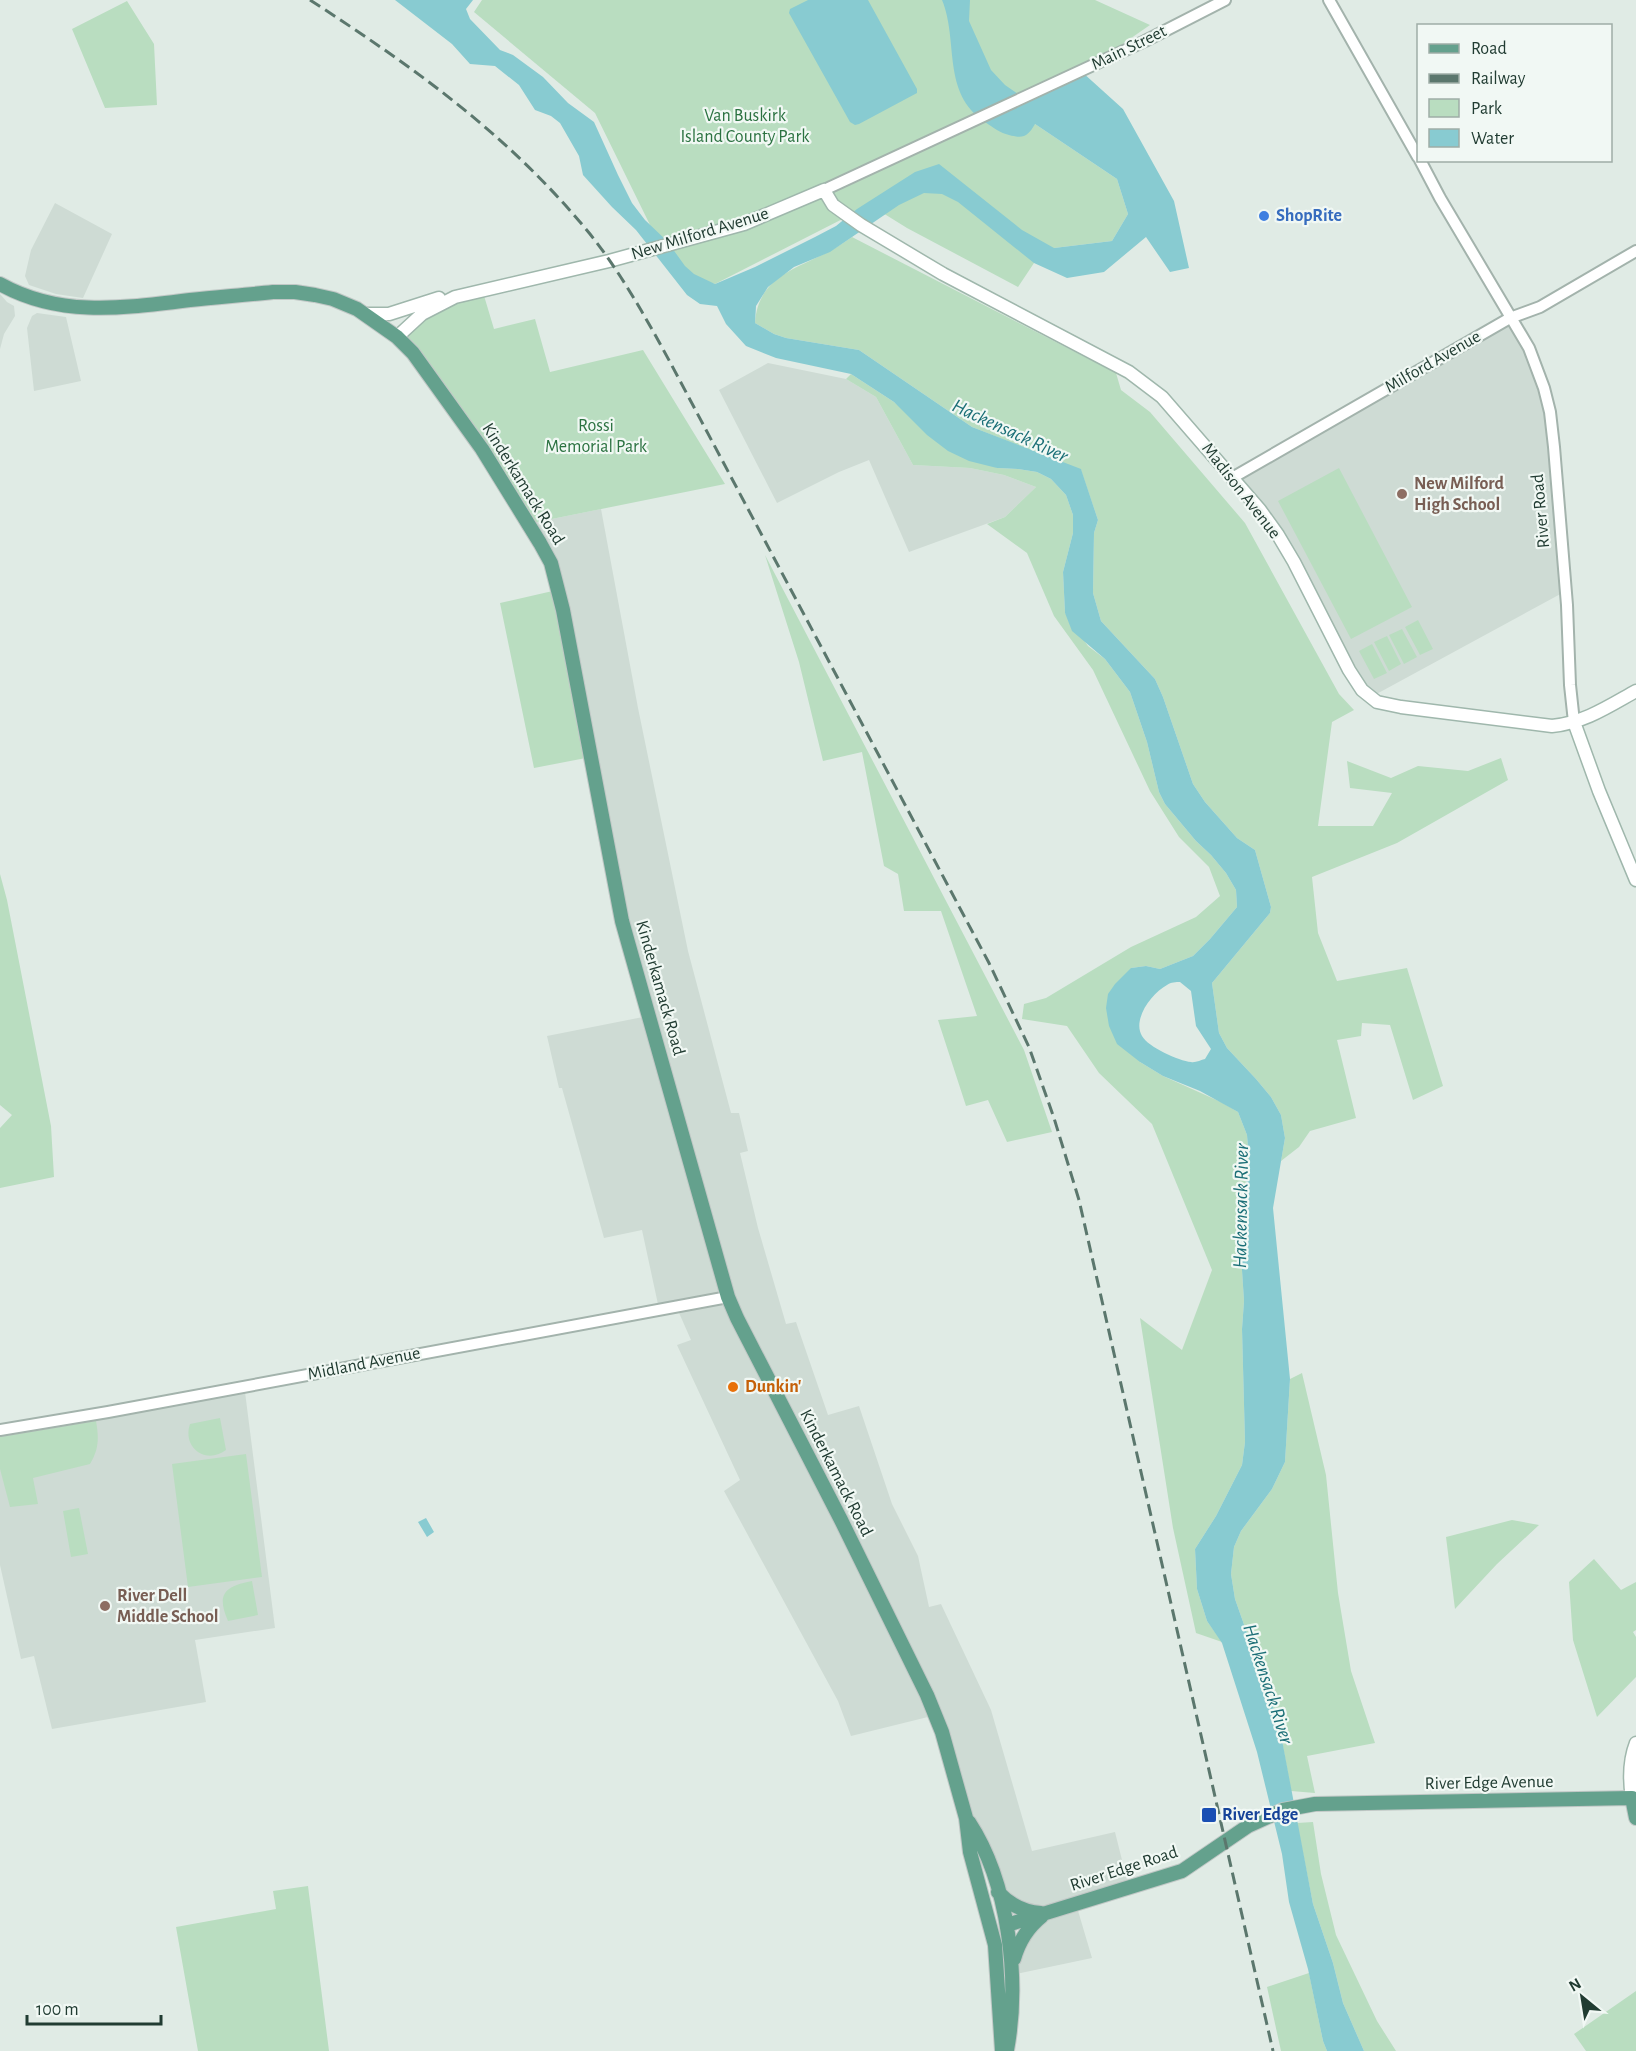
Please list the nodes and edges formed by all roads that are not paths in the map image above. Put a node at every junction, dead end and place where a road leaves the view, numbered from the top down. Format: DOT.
graph roads {
  1 [pos="1225,0"];
  2 [pos="1329,0"];
  3 [pos="1032,93"];
  4 [pos="1417,155"];
  5 [pos="1421,162"];
  6 [pos="824,190"];
  7 [pos="1636,251"];
  8 [pos="0,284"];
  9 [pos="463,294"];
  10 [pos="366,314"];
  11 [pos="1510,318"];
  12 [pos="397,337"];
  13 [pos="1232,478"];
  14 [pos="1636,691"];
  15 [pos="1574,722"];
  16 [pos="1636,880"];
  17 [pos="728,1297"];
  18 [pos="0,1430"];
  19 [pos="1636,1743"];
  20 [pos="1632,1798"];
  21 [pos="1347,1804"];
  22 [pos="966,1818"];
  23 [pos="1636,1818"];
  24 [pos="998,1892"];
  25 [pos="1046,1913"];
  26 [pos="1007,1925"];
  27 [pos="1011,1967"];
  28 [pos="1011,1997"];
  29 [pos="1000,2016"];
  30 [pos="1002,2051"];
  31 [pos="1007,2051"];
  1 -- 3 [label="street, Main Street"];
  2 -- 4 [label="street, River Road"];
  3 -- 6 [label="street, New Milford Avenue"];
  5 -- 11 [label="street, River Road"];
  6 -- 9 [label="main road, New Milford Avenue"];
  6 -- 13 [label="main road, Madison Avenue"];
  7 -- 11 [label="street, Milford Avenue"];
  8 -- 10 [label="main road, Kinderkamack Road"];
  9 -- 10 [label="main road"];
  9 -- 12 [label="main road, New Milford Avenue"];
  10 -- 12 [label="main road, Kinderkamack Road"];
  11 -- 13 [label="street, Milford Avenue"];
  11 -- 15 [label="street, River Road"];
  12 -- 17 [label="main road, Kinderkamack Road"];
  13 -- 15 [label="main road, Madison Avenue"];
  14 -- 15 [label="main road, Madison Avenue"];
  15 -- 16 [label="main road, River Road"];
  17 -- 18 [label="street, Midland Avenue"];
  17 -- 22 [label="main road, Kinderkamack Road"];
  19 -- 20 [label="main road"];
  20 -- 21 [label="main road, River Edge Avenue"];
  20 -- 23 [label="main road"];
  21 -- 25 [label="main road, River Edge Road"];
  22 -- 24 [label="main road"];
  22 -- 29 [label="main road, Kinderkamack Road"];
  24 -- 25 [label="main road"];
  24 -- 26 [label="main road"];
  25 -- 26 [label="main road, River Edge Road"];
  25 -- 27 [label="main road"];
  26 -- 27 [label="main road"];
  27 -- 28 [label="main road"];
  28 -- 29 [label="main road"];
  28 -- 31 [label="main road"];
  29 -- 30 [label="main road, Kinderkamack Road"];
}
